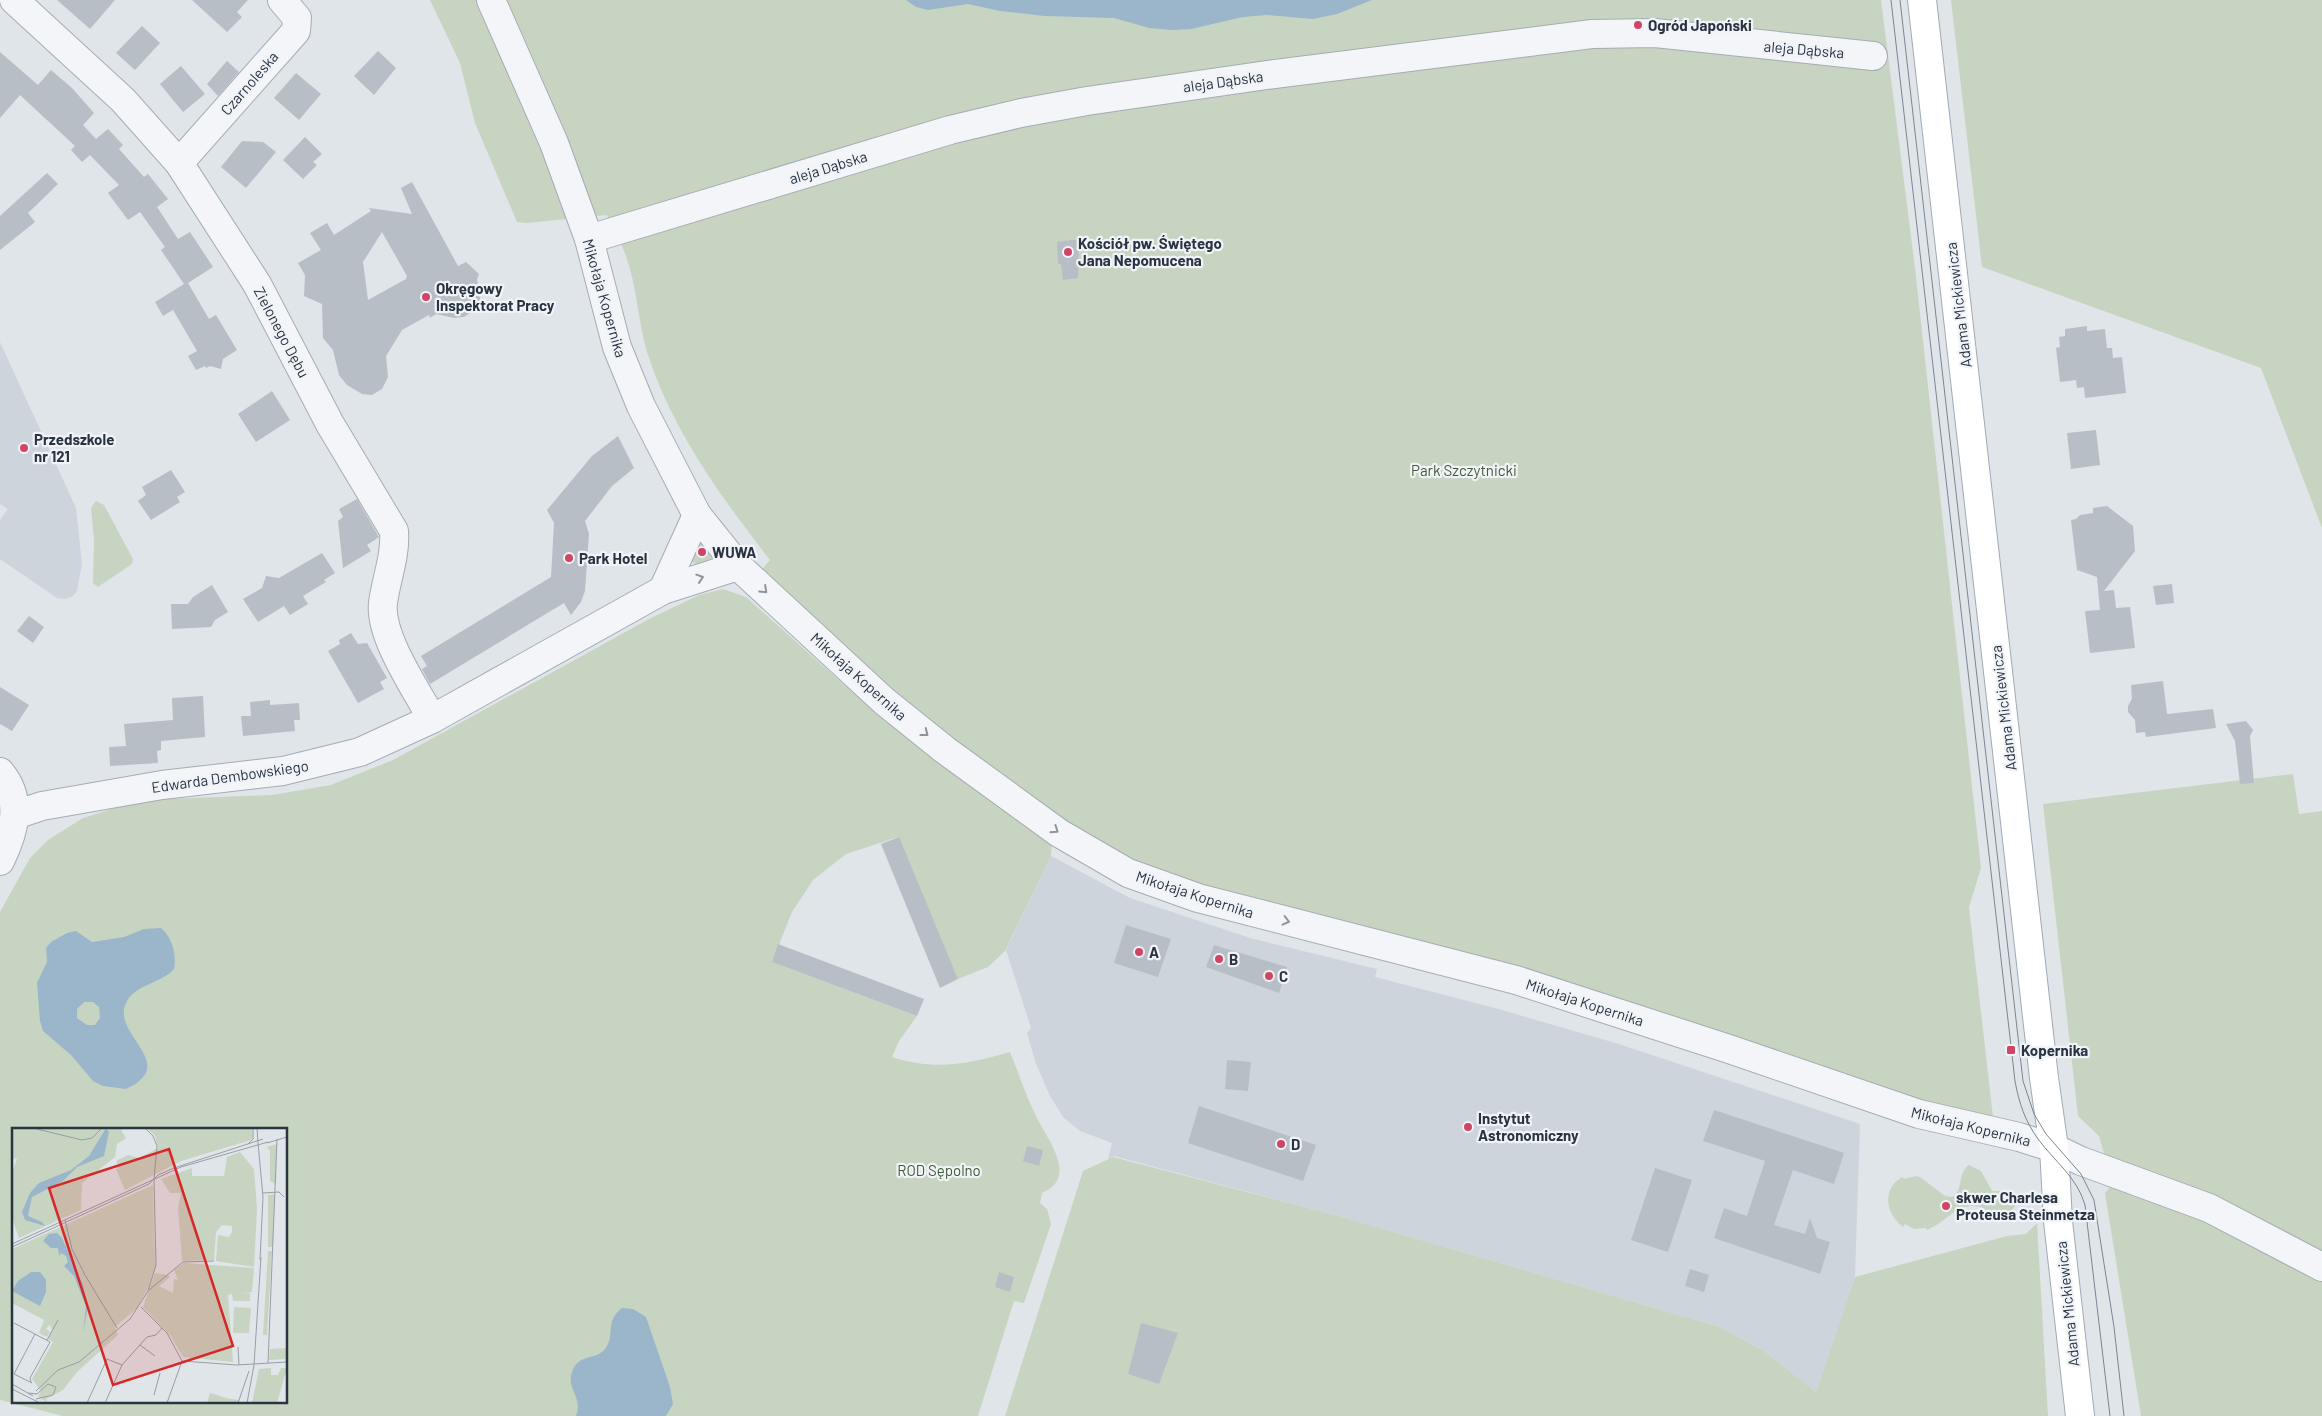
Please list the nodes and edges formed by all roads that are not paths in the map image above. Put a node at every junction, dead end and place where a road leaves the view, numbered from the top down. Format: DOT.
graph roads {
  1 [pos="14,0"];
  2 [pos="282,0"];
  3 [pos="491,0"];
  4 [pos="1922,0"];
  5 [pos="1873,56"];
  6 [pos="179,163"];
  7 [pos="589,239"];
  8 [pos="697,515"];
  9 [pos="738,566"];
  10 [pos="663,590"];
  11 [pos="432,719"];
  12 [pos="0,772"];
  13 [pos="15,816"];
  14 [pos="0,861"];
  15 [pos="2054,1148"];
  16 [pos="2322,1267"];
  17 [pos="2080,1416"];
  1 -- 6 [label="street, Zielonego Dębu"];
  2 -- 6 [label="street, Czarnoleska"];
  3 -- 7 [label="street, Mikołaja Kopernika"];
  4 -- 15 [label="main road, Adama Mickiewicza"];
  5 -- 7 [label="street, aleja Dąbska"];
  6 -- 11 [label="street, Zielonego Dębu"];
  7 -- 8 [label="street, Mikołaja Kopernika"];
  8 -- 9 [label="street, Mikołaja Kopernika"];
  8 -- 10 [label="street"];
  10 -- 9 [label="street, Edwarda Dembowskiego, one-way"];
  9 -- 15 [label="street, Mikołaja Kopernika, one-way"];
  10 -- 11 [label="street, Edwarda Dembowskiego"];
  11 -- 13 [label="street, Edwarda Dembowskiego"];
  12 -- 13 [label="street"];
  13 -- 14 [label="street"];
  15 -- 16 [label="street, Mikołaja Kopernika"];
  15 -- 17 [label="main road, Adama Mickiewicza"];
}
